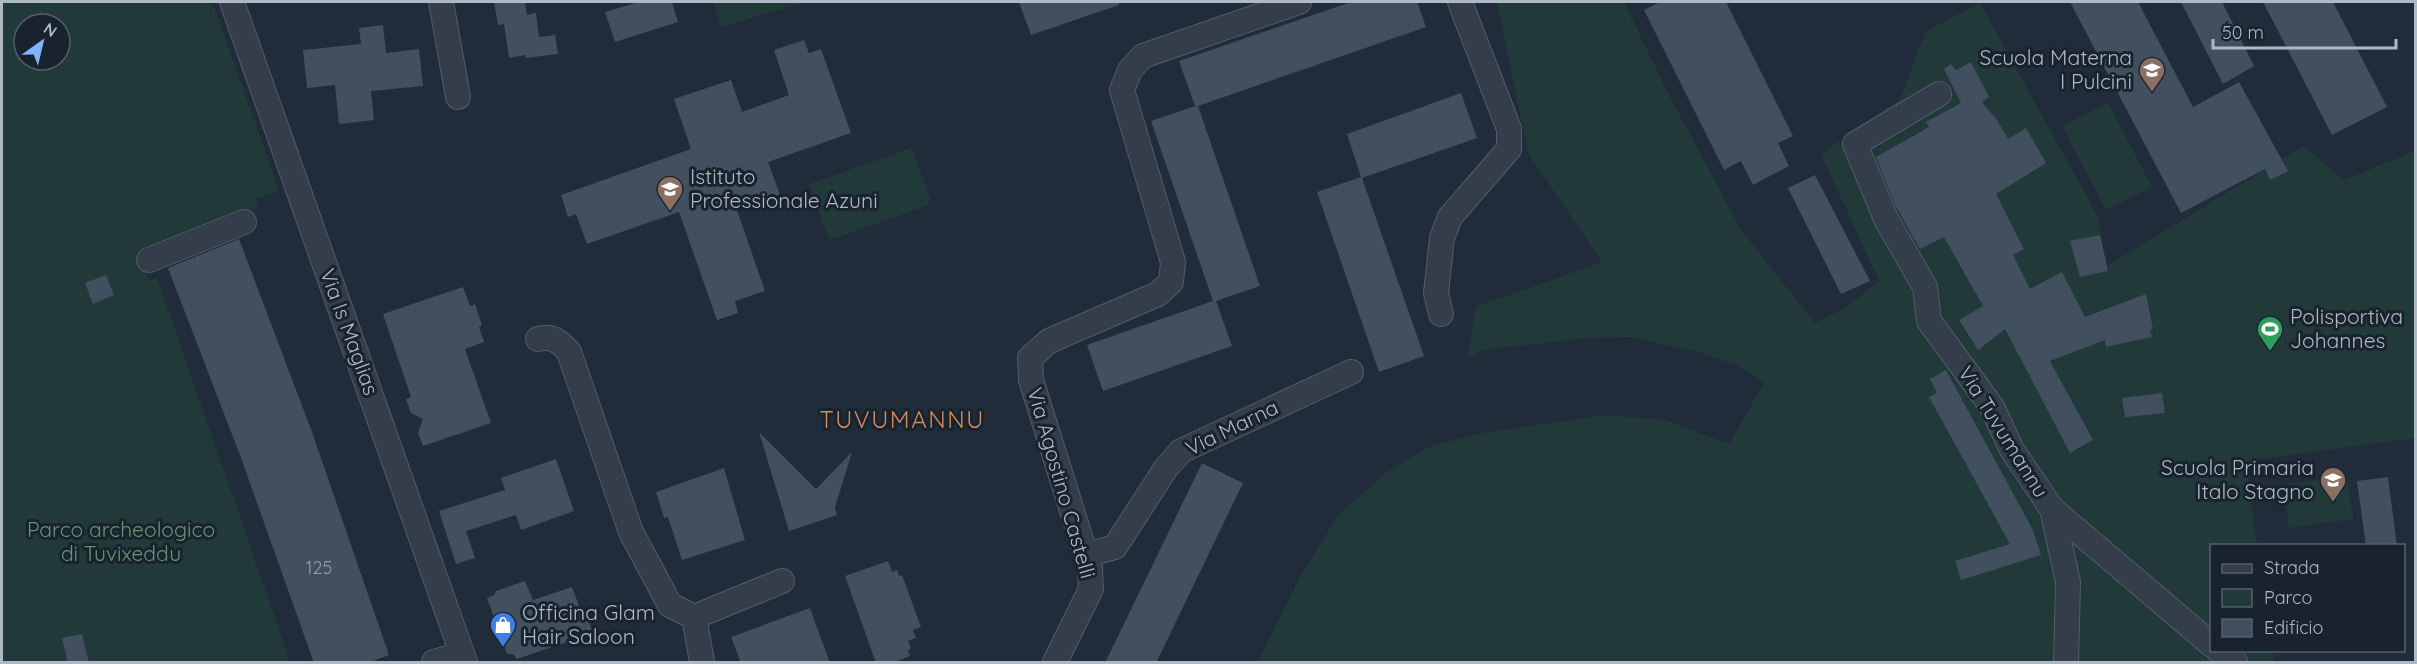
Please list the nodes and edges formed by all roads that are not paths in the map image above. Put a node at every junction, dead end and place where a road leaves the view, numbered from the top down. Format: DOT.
graph roads {
  1 [pos="232,2"];
  2 [pos="441,2"];
  3 [pos="1299,2"];
  4 [pos="1460,2"];
  5 [pos="1939,94"];
  6 [pos="458,97"];
  7 [pos="244,222"];
  8 [pos="149,260"];
  9 [pos="1441,314"];
  10 [pos="538,339"];
  11 [pos="1351,372"];
  12 [pos="2052,509"];
  13 [pos="1086,555"];
  14 [pos="782,581"];
  15 [pos="694,617"];
  16 [pos="2210,644"];
  17 [pos="2219,652"];
  18 [pos="463,658"];
  19 [pos="434,663"];
  20 [pos="702,663"];
  21 [pos="1055,663"];
  22 [pos="2066,663"];
  23 [pos="2235,663"];
  1 -- 18 [label="street, Via Is Maglias"];
  2 -- 6 [label="street"];
  3 -- 13 [label="street, Via Agostino Castelli"];
  4 -- 9 [label="street"];
  5 -- 12 [label="street, Via Tuvumannu"];
  7 -- 8 [label="street"];
  10 -- 15 [label="street"];
  11 -- 13 [label="street, Via Marna"];
  12 -- 16 [label="street"];
  12 -- 22 [label="street, Via Tuvumannu"];
  13 -- 21 [label="street, Via Agostino Castelli"];
  14 -- 15 [label="street"];
  15 -- 20 [label="street"];
  17 -- 23 [label="street"];
  18 -- 19 [label="street"];
}
